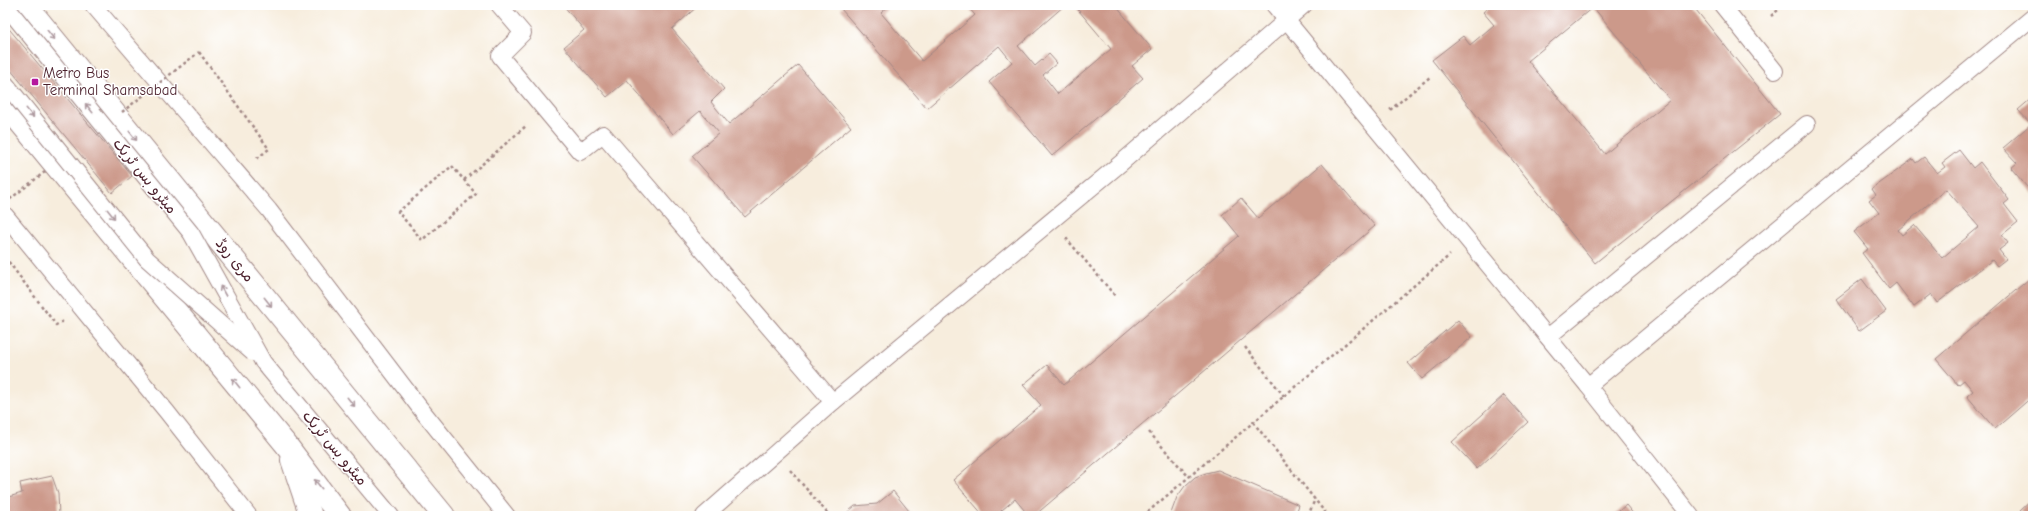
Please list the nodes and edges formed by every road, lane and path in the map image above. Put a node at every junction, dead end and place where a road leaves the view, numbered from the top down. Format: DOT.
graph roads {
  1 [pos="5,5"];
  2 [pos="26,5"];
  3 [pos="93,5"];
  4 [pos="499,5"];
  5 [pos="1274,5"];
  6 [pos="1304,5"];
  7 [pos="1722,5"];
  8 [pos="1784,5"];
  9 [pos="1771,16"];
  10 [pos="2033,17"];
  11 [pos="1286,20"];
  12 [pos="199,52"];
  13 [pos="1775,71"];
  14 [pos="1430,77"];
  15 [pos="5,83"];
  16 [pos="5,104"];
  17 [pos="545,109"];
  18 [pos="1372,124"];
  19 [pos="1807,124"];
  20 [pos="238,174"];
  21 [pos="464,180"];
  22 [pos="5,215"];
  23 [pos="1051,221"];
  24 [pos="1468,240"];
  25 [pos="1116,297"];
  26 [pos="1548,337"];
  27 [pos="1244,347"];
  28 [pos="263,362"];
  29 [pos="1588,386"];
  30 [pos="1284,396"];
  31 [pos="833,402"];
  32 [pos="1253,422"];
  33 [pos="1149,432"];
  34 [pos="288,447"];
  35 [pos="775,453"];
  36 [pos="1189,477"];
  37 [pos="1315,499"];
  38 [pos="829,515"];
  39 [pos="249,516"];
  40 [pos="311,516"];
  41 [pos="340,516"];
  42 [pos="391,516"];
  43 [pos="444,516"];
  44 [pos="507,516"];
  45 [pos="704,516"];
  46 [pos="1143,516"];
  47 [pos="1308,516"];
  48 [pos="1328,516"];
  49 [pos="1691,516"];
  28 -- 1 [label="lane, میٹرو بس ٹریک, one-way, bridge"];
  2 -- 43 [label="main road, مری روڈ, one-way"];
  3 -- 20 [label="lane"];
  4 -- 17 [label="lane"];
  5 -- 11 [label="lane"];
  6 -- 11 [label="lane"];
  7 -- 13 [label="lane"];
  8 -- 9 [label="path"];
  10 -- 29 [label="lane"];
  11 -- 18 [label="lane"];
  11 -- 23 [label="lane"];
  12 -- 20 [label="path"];
  14 -- 18 [label="path"];
  15 -- 28 [label="lane, میٹرو بس ٹریک, one-way, bridge"];
  34 -- 16 [label="main road, one-way"];
  17 -- 21 [label="path"];
  17 -- 31 [label="lane"];
  18 -- 24 [label="lane"];
  19 -- 26 [label="lane"];
  20 -- 44 [label="lane"];
  21 -- 21 [label="path"];
  22 -- 39 [label="lane"];
  23 -- 25 [label="path"];
  23 -- 31 [label="lane"];
  24 -- 26 [label="lane"];
  24 -- 30 [label="path"];
  26 -- 29 [label="lane"];
  27 -- 30 [label="path"];
  28 -- 42 [label="lane, میٹرو بس ٹریک"];
  29 -- 49 [label="lane"];
  30 -- 32 [label="path"];
  31 -- 35 [label="lane"];
  32 -- 36 [label="path"];
  32 -- 37 [label="path"];
  33 -- 36 [label="path"];
  34 -- 40 [label="main road"];
  41 -- 34 [label="main road, one-way"];
  35 -- 38 [label="path"];
  35 -- 45 [label="lane"];
  36 -- 46 [label="path"];
  37 -- 47 [label="path"];
  37 -- 48 [label="path"];
}
